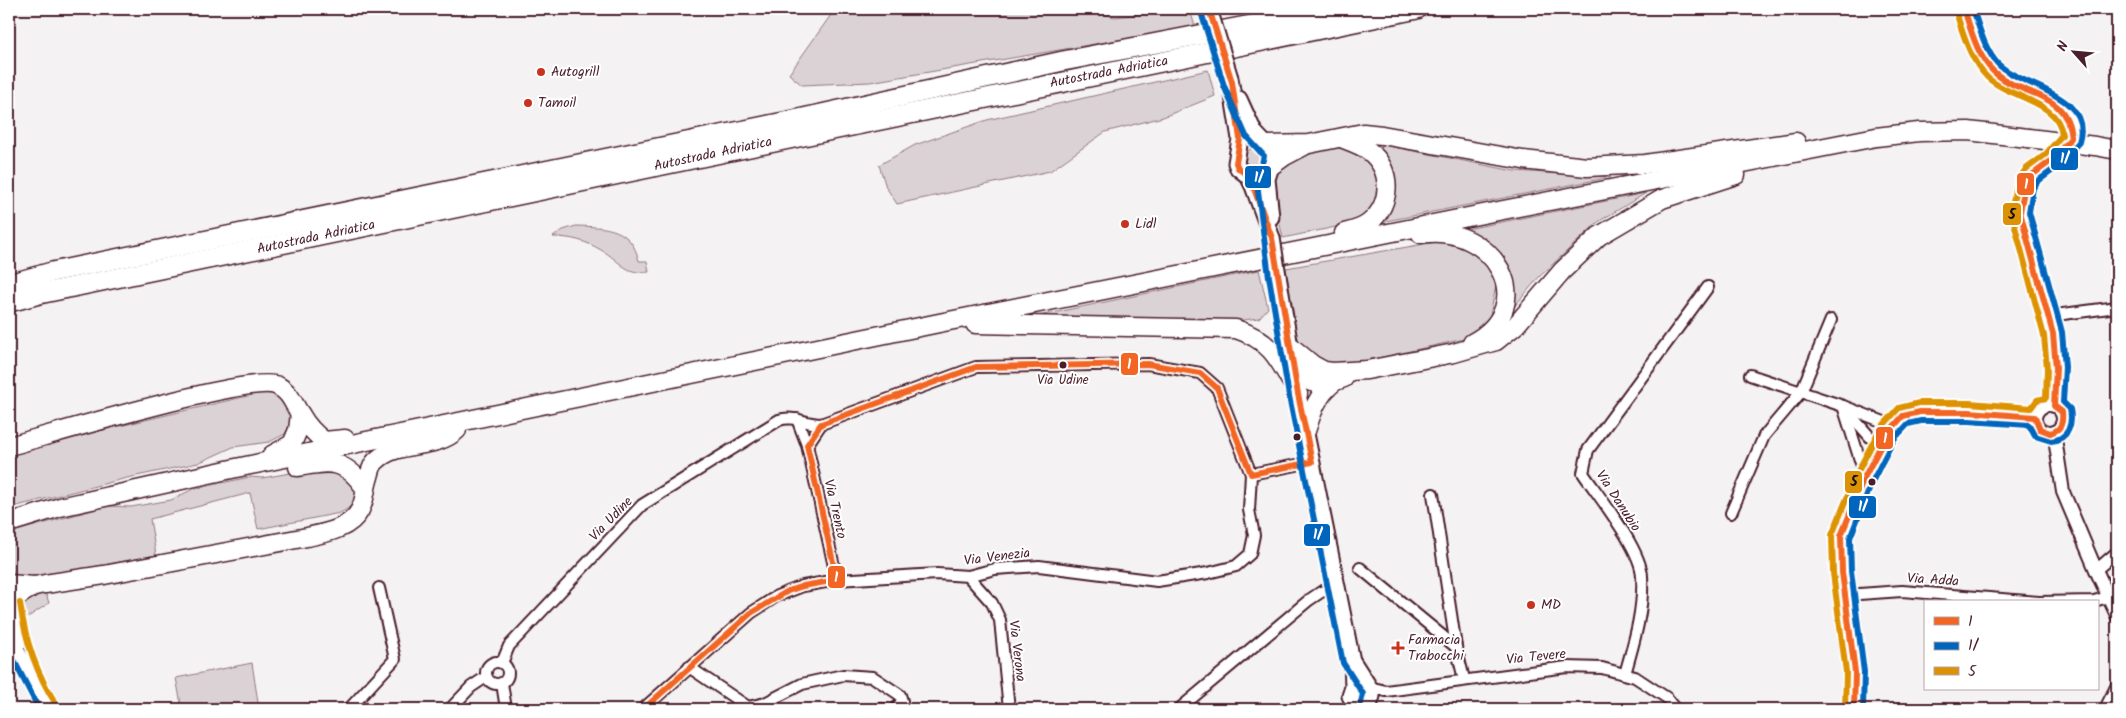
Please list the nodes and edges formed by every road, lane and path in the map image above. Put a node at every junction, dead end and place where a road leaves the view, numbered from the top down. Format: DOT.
graph roads {
  1 [pos="1209,9"];
  2 [pos="1335,9"];
  3 [pos="1417,9"];
  4 [pos="1964,9"];
  5 [pos="1231,80"];
  6 [pos="1876,137"];
  7 [pos="1341,138"];
  8 [pos="1264,143"];
  9 [pos="1309,144"];
  10 [pos="2117,150"];
  11 [pos="1237,151"];
  12 [pos="1270,168"];
  13 [pos="1248,176"];
  14 [pos="1272,238"];
  15 [pos="1354,240"];
  16 [pos="1310,249"];
  17 [pos="9,284"];
  18 [pos="1708,287"];
  19 [pos="9,302"];
  20 [pos="2117,307"];
  21 [pos="2048,316"];
  22 [pos="1831,320"];
  23 [pos="939,323"];
  24 [pos="1290,346"];
  25 [pos="1454,353"];
  26 [pos="1366,370"];
  27 [pos="1294,372"];
  28 [pos="1750,375"];
  29 [pos="1334,382"];
  30 [pos="1801,392"];
  31 [pos="1298,394"];
  32 [pos="1843,406"];
  33 [pos="2054,406"];
  34 [pos="300,414"];
  35 [pos="2036,417"];
  36 [pos="797,419"];
  37 [pos="466,421"];
  38 [pos="821,424"];
  39 [pos="1894,426"];
  40 [pos="1306,432"];
  41 [pos="2054,432"];
  42 [pos="392,437"];
  43 [pos="1882,443"];
  44 [pos="807,445"];
  45 [pos="9,446"];
  46 [pos="1312,462"];
  47 [pos="236,468"];
  48 [pos="1251,474"];
  49 [pos="1865,476"];
  50 [pos="365,488"];
  51 [pos="1433,494"];
  52 [pos="1731,513"];
  53 [pos="9,524"];
  54 [pos="2117,552"];
  55 [pos="1360,568"];
  56 [pos="2096,570"];
  57 [pos="968,576"];
  58 [pos="837,580"];
  59 [pos="1337,585"];
  60 [pos="379,588"];
  61 [pos="1845,595"];
  62 [pos="10,596"];
  63 [pos="2108,597"];
  64 [pos="2014,600"];
  65 [pos="2098,600"];
  66 [pos="2117,614"];
  67 [pos="9,634"];
  68 [pos="1456,647"];
  69 [pos="22,654"];
  70 [pos="502,663"];
  71 [pos="689,668"];
  72 [pos="1625,674"];
  73 [pos="486,677"];
  74 [pos="1464,680"];
  75 [pos="502,683"];
  76 [pos="2117,687"];
  77 [pos="1364,698"];
  78 [pos="648,708"];
  79 [pos="49,709"];
  80 [pos="349,709"];
  81 [pos="450,709"];
  82 [pos="506,709"];
  83 [pos="879,709"];
  84 [pos="883,709"];
  85 [pos="896,709"];
  86 [pos="1009,709"];
  87 [pos="1179,709"];
  88 [pos="1676,709"];
  89 [pos="1854,709"];
  90 [pos="2106,709"];
  1 -- 5 [label="main road, bridge"];
  2 -- 17 [label="highway, Autostrada Adriatica"];
  3 -- 19 [label="highway, Autostrada Adriatica"];
  4 -- 21 [label="street"];
  5 -- 8 [label="main road"];
  5 -- 11 [label="main road"];
  6 -- 7 [label="highway"];
  6 -- 10 [label="highway, bridge"];
  6 -- 15 [label="highway"];
  6 -- 25 [label="highway"];
  7 -- 9 [label="highway"];
  7 -- 16 [label="highway"];
  8 -- 9 [label="highway"];
  8 -- 11 [label="main road"];
  8 -- 12 [label="main road"];
  9 -- 12 [label="highway"];
  11 -- 13 [label="main road"];
  12 -- 13 [label="main road"];
  12 -- 14 [label="main road"];
  13 -- 14 [label="main road"];
  14 -- 24 [label="main road, bridge"];
  15 -- 16 [label="highway"];
  15 -- 25 [label="highway"];
  16 -- 23 [label="highway"];
  18 -- 72 [label="street, Via Danubio"];
  20 -- 21 [label="street"];
  21 -- 33 [label="street"];
  22 -- 30 [label="street"];
  23 -- 31 [label="highway"];
  23 -- 37 [label="highway"];
  24 -- 26 [label="highway"];
  24 -- 27 [label="main road"];
  25 -- 26 [label="highway"];
  26 -- 29 [label="highway"];
  27 -- 29 [label="highway"];
  27 -- 31 [label="main road"];
  28 -- 30 [label="street"];
  29 -- 40 [label="highway"];
  30 -- 32 [label="street"];
  30 -- 52 [label="street"];
  31 -- 40 [label="main road"];
  32 -- 39 [label="street"];
  32 -- 43 [label="street"];
  32 -- 49 [label="street"];
  33 -- 35 [label="street"];
  33 -- 41 [label="street"];
  34 -- 42 [label="highway"];
  34 -- 45 [label="highway"];
  34 -- 47 [label="highway"];
  35 -- 39 [label="street"];
  35 -- 41 [label="street"];
  36 -- 38 [label="street, Via Udine"];
  36 -- 44 [label="street"];
  36 -- 70 [label="street, Via Udine"];
  37 -- 42 [label="highway"];
  37 -- 50 [label="highway"];
  38 -- 44 [label="street"];
  38 -- 48 [label="street"];
  39 -- 43 [label="street"];
  40 -- 46 [label="main road"];
  41 -- 56 [label="street"];
  42 -- 47 [label="highway"];
  43 -- 49 [label="street"];
  44 -- 58 [label="street, Via Trento"];
  46 -- 48 [label="street"];
  46 -- 59 [label="main road"];
  47 -- 50 [label="highway"];
  47 -- 53 [label="highway"];
  48 -- 57 [label="street, Via Venezia"];
  49 -- 61 [label="street"];
  50 -- 62 [label="highway"];
  51 -- 68 [label="street"];
  54 -- 56 [label="street"];
  55 -- 68 [label="street"];
  56 -- 63 [label="street"];
  57 -- 58 [label="street, Via Venezia"];
  57 -- 86 [label="street, Via Verona"];
  58 -- 71 [label="street, Via Venezia"];
  59 -- 77 [label="main road"];
  59 -- 87 [label="street"];
  60 -- 80 [label="street"];
  61 -- 64 [label="street, Via Adda"];
  61 -- 89 [label="street"];
  62 -- 69 [label="street"];
  63 -- 65 [label="street, Via Adda"];
  63 -- 66 [label="street"];
  67 -- 69 [label="street"];
  68 -- 74 [label="street"];
  69 -- 79 [label="street"];
  70 -- 73 [label="street, Via Udine"];
  70 -- 75 [label="street, Via Udine"];
  71 -- 78 [label="street, Via Venezia"];
  71 -- 85 [label="street"];
  72 -- 74 [label="street, Via Tevere"];
  72 -- 88 [label="street, Via Tevere"];
  73 -- 75 [label="street"];
  73 -- 81 [label="street, Via Udine"];
  74 -- 77 [label="street, Via Tevere"];
  75 -- 82 [label="street, Via Udine"];
  76 -- 90 [label="street"];
  83 -- 84 [label="street"];
}
